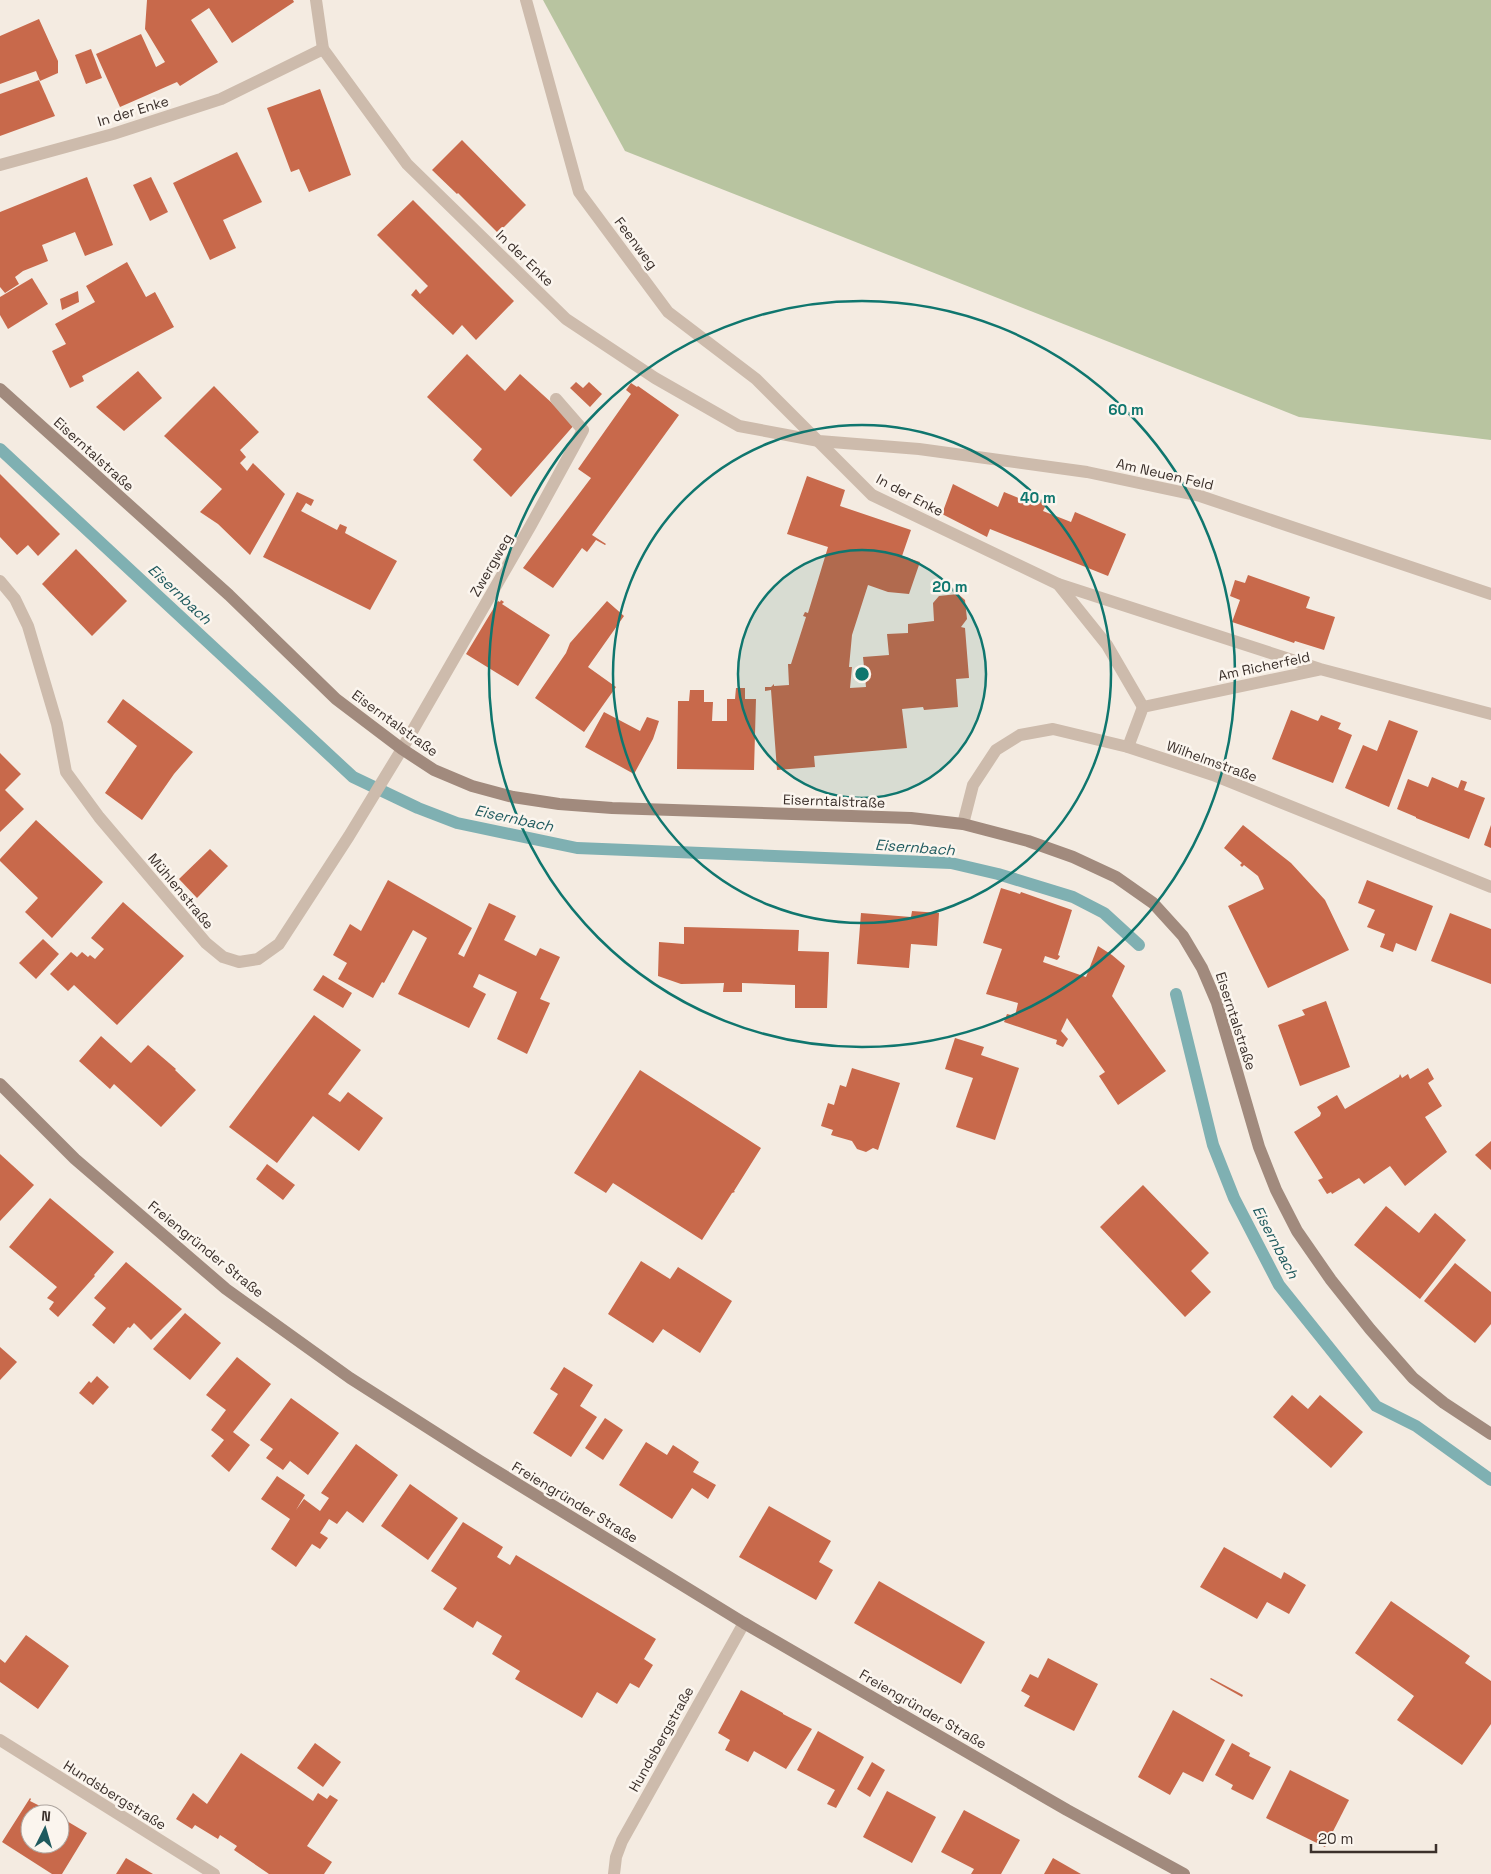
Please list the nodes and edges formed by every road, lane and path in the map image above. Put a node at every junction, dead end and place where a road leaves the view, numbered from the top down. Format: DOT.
graph roads {
  1 [pos="316,0"];
  2 [pos="526,0"];
  3 [pos="323,49"];
  4 [pos="0,165"];
  5 [pos="0,389"];
  6 [pos="556,399"];
  7 [pos="819,441"];
  8 [pos="0,582"];
  9 [pos="1058,584"];
  10 [pos="1491,594"];
  11 [pos="1320,669"];
  12 [pos="1143,707"];
  13 [pos="1491,714"];
  14 [pos="1128,747"];
  15 [pos="402,749"];
  16 [pos="963,824"];
  17 [pos="1491,887"];
  18 [pos="0,1084"];
  19 [pos="1491,1434"];
  20 [pos="744,1623"];
  21 [pos="0,1740"];
  22 [pos="214,1874"];
  23 [pos="614,1874"];
  24 [pos="1184,1874"];
  1 -- 3 [label="street"];
  2 -- 7 [label="street, Feenweg"];
  3 -- 4 [label="street, In der Enke"];
  3 -- 7 [label="street, In der Enke"];
  5 -- 15 [label="main road, Eiserntalstraße"];
  6 -- 15 [label="street, Zwergweg"];
  7 -- 9 [label="street, In der Enke"];
  7 -- 10 [label="street, Am Neuen Feld"];
  8 -- 15 [label="street, Mühlenstraße"];
  9 -- 11 [label="street, In der Enke"];
  9 -- 12 [label="street, In der Enke"];
  11 -- 12 [label="street, Am Richerfeld"];
  11 -- 13 [label="street, Am Richerfeld"];
  12 -- 14 [label="street"];
  14 -- 16 [label="street, Wilhelmstraße"];
  14 -- 17 [label="street, Wilhelmstraße"];
  15 -- 16 [label="main road, Eiserntalstraße"];
  16 -- 19 [label="main road, Eiserntalstraße"];
  18 -- 20 [label="main road, Freiengründer Straße"];
  20 -- 23 [label="street, Hundsbergstraße"];
  20 -- 24 [label="main road, Freiengründer Straße"];
  21 -- 22 [label="street, Hundsbergstraße"];
}
